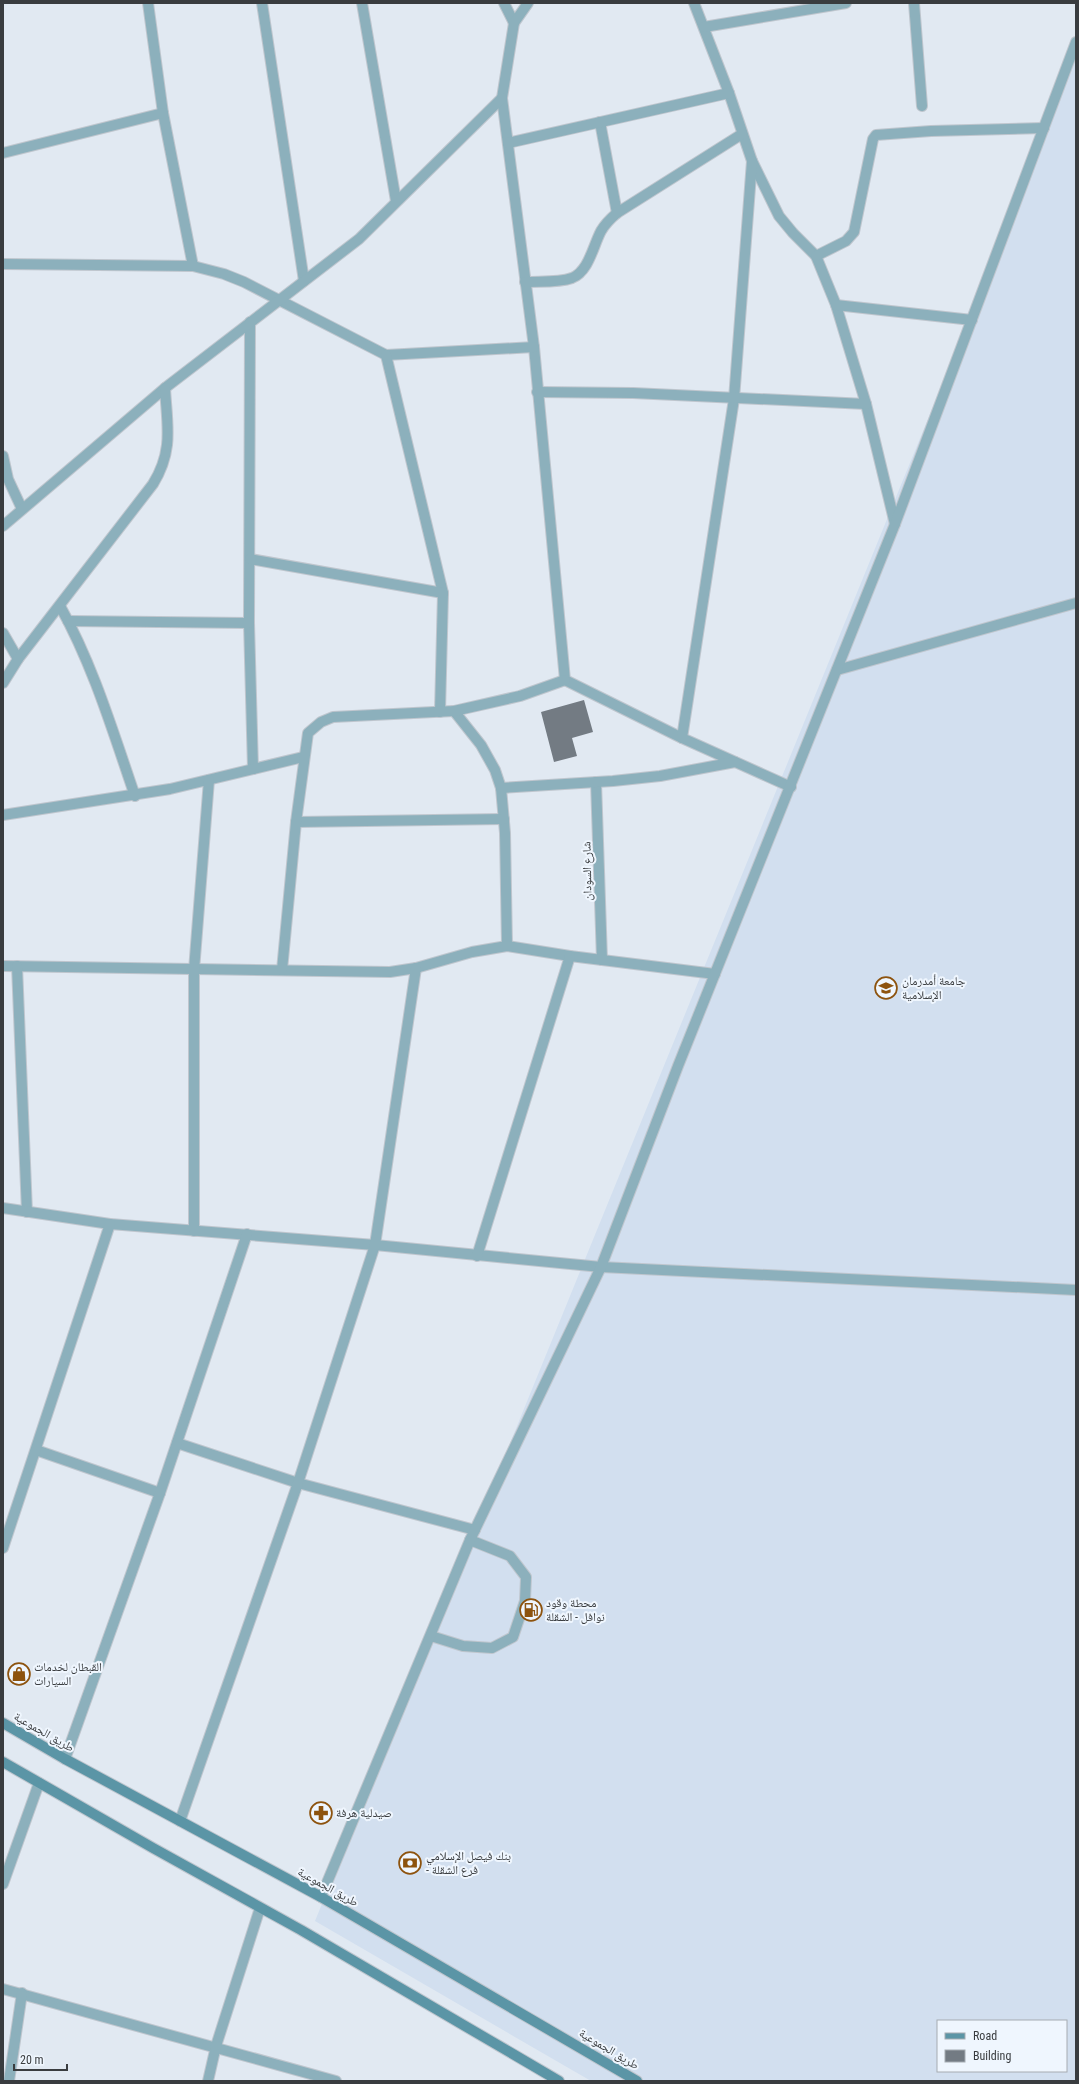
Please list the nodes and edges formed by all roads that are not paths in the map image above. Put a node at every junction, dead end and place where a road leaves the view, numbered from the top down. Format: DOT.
graph roads {
  1 [pos="148,3"];
  2 [pos="262,3"];
  3 [pos="362,3"];
  4 [pos="504,3"];
  5 [pos="528,3"];
  6 [pos="694,3"];
  7 [pos="846,3"];
  8 [pos="914,3"];
  9 [pos="828,4"];
  10 [pos="514,23"];
  11 [pos="704,27"];
  12 [pos="1076,42"];
  13 [pos="729,93"];
  14 [pos="502,98"];
  15 [pos="922,106"];
  16 [pos="163,113"];
  17 [pos="600,122"];
  18 [pos="1044,128"];
  19 [pos="742,134"];
  20 [pos="508,143"];
  21 [pos="3,153"];
  22 [pos="752,161"];
  23 [pos="396,201"];
  24 [pos="617,213"];
  25 [pos="816,256"];
  26 [pos="3,264"];
  27 [pos="193,266"];
  28 [pos="304,281"];
  29 [pos="525,282"];
  30 [pos="278,300"];
  31 [pos="836,305"];
  32 [pos="972,320"];
  33 [pos="250,322"];
  34 [pos="534,348"];
  35 [pos="386,355"];
  36 [pos="165,388"];
  37 [pos="537,392"];
  38 [pos="734,399"];
  39 [pos="866,404"];
  40 [pos="3,456"];
  41 [pos="22,509"];
  42 [pos="895,524"];
  43 [pos="3,526"];
  44 [pos="250,559"];
  45 [pos="442,593"];
  46 [pos="1076,603"];
  47 [pos="60,606"];
  48 [pos="68,622"];
  49 [pos="249,623"];
  50 [pos="3,633"];
  51 [pos="18,659"];
  52 [pos="837,670"];
  53 [pos="565,680"];
  54 [pos="3,683"];
  55 [pos="454,711"];
  56 [pos="440,712"];
  57 [pos="682,738"];
  58 [pos="304,757"];
  59 [pos="735,762"];
  60 [pos="253,769"];
  61 [pos="209,780"];
  62 [pos="596,782"];
  63 [pos="791,786"];
  64 [pos="501,788"];
  65 [pos="135,796"];
  66 [pos="3,815"];
  67 [pos="504,819"];
  68 [pos="296,822"];
  69 [pos="507,946"];
  70 [pos="570,956"];
  71 [pos="602,960"];
  72 [pos="3,966"];
  73 [pos="17,966"];
  74 [pos="416,968"];
  75 [pos="194,970"];
  76 [pos="282,970"];
  77 [pos="715,974"];
  78 [pos="3,1208"];
  79 [pos="27,1212"];
  80 [pos="110,1224"];
  81 [pos="194,1231"];
  82 [pos="247,1234"];
  83 [pos="375,1245"];
  84 [pos="477,1256"];
  85 [pos="600,1267"];
  86 [pos="1076,1290"];
  87 [pos="177,1443"];
  88 [pos="36,1450"];
  89 [pos="298,1483"];
  90 [pos="160,1493"];
  91 [pos="473,1535"];
  92 [pos="3,1548"];
  93 [pos="432,1636"];
  94 [pos="3,1723"];
  95 [pos="64,1759"];
  96 [pos="3,1762"];
  97 [pos="39,1783"];
  98 [pos="180,1822"];
  99 [pos="3,1884"];
  100 [pos="321,1897"];
  101 [pos="260,1908"];
  102 [pos="3,1989"];
  103 [pos="22,1993"];
  104 [pos="216,2046"];
  105 [pos="308,2077"];
  106 [pos="9,2081"];
  107 [pos="208,2081"];
  108 [pos="336,2081"];
  109 [pos="559,2081"];
  110 [pos="637,2081"];
  1 -- 16 [label="street"];
  2 -- 28 [label="street"];
  3 -- 23 [label="street"];
  4 -- 10 [label="street"];
  5 -- 10 [label="street"];
  6 -- 11 [label="street"];
  7 -- 9 [label="street"];
  8 -- 15 [label="street"];
  9 -- 11 [label="street"];
  10 -- 14 [label="street"];
  11 -- 13 [label="street"];
  12 -- 18 [label="street"];
  13 -- 17 [label="street"];
  13 -- 19 [label="street"];
  14 -- 20 [label="street"];
  14 -- 23 [label="street"];
  16 -- 21 [label="street"];
  16 -- 27 [label="street"];
  17 -- 20 [label="street"];
  17 -- 24 [label="street"];
  18 -- 25 [label="street"];
  18 -- 32 [label="street"];
  19 -- 22 [label="street"];
  19 -- 24 [label="street"];
  20 -- 29 [label="street"];
  22 -- 25 [label="street"];
  22 -- 38 [label="street"];
  23 -- 28 [label="street"];
  24 -- 29 [label="street"];
  25 -- 31 [label="street"];
  26 -- 27 [label="street"];
  27 -- 30 [label="street"];
  28 -- 30 [label="street"];
  29 -- 34 [label="street"];
  30 -- 33 [label="street"];
  30 -- 35 [label="street"];
  31 -- 32 [label="street"];
  31 -- 39 [label="street"];
  32 -- 42 [label="street"];
  33 -- 36 [label="street"];
  33 -- 44 [label="street"];
  34 -- 35 [label="street"];
  34 -- 37 [label="street"];
  35 -- 45 [label="street"];
  36 -- 41 [label="street"];
  36 -- 47 [label="street"];
  37 -- 38 [label="street"];
  37 -- 53 [label="street"];
  38 -- 39 [label="street"];
  38 -- 57 [label="street"];
  39 -- 42 [label="street"];
  40 -- 41 [label="street"];
  41 -- 43 [label="street"];
  42 -- 52 [label="street"];
  44 -- 45 [label="street"];
  44 -- 49 [label="street"];
  45 -- 56 [label="street"];
  46 -- 52 [label="street"];
  47 -- 48 [label="street"];
  47 -- 51 [label="street"];
  48 -- 49 [label="street"];
  48 -- 65 [label="street"];
  49 -- 60 [label="street"];
  50 -- 51 [label="street"];
  51 -- 54 [label="street"];
  52 -- 63 [label="street"];
  53 -- 55 [label="street"];
  53 -- 57 [label="street"];
  55 -- 56 [label="street"];
  55 -- 64 [label="street"];
  56 -- 58 [label="street"];
  57 -- 59 [label="street"];
  58 -- 60 [label="street"];
  58 -- 68 [label="street"];
  59 -- 62 [label="street"];
  59 -- 63 [label="street"];
  60 -- 61 [label="street"];
  61 -- 65 [label="street"];
  61 -- 75 [label="street"];
  62 -- 64 [label="street"];
  62 -- 71 [label="street, شارع السودان"];
  63 -- 77 [label="street"];
  64 -- 67 [label="street"];
  65 -- 66 [label="street"];
  67 -- 68 [label="street"];
  67 -- 69 [label="street"];
  68 -- 76 [label="street"];
  69 -- 70 [label="street"];
  69 -- 74 [label="street"];
  70 -- 71 [label="street"];
  70 -- 84 [label="street"];
  71 -- 77 [label="street"];
  72 -- 73 [label="street"];
  73 -- 75 [label="street"];
  73 -- 79 [label="street"];
  74 -- 76 [label="street"];
  74 -- 83 [label="street"];
  75 -- 76 [label="street"];
  75 -- 81 [label="street"];
  77 -- 85 [label="street"];
  78 -- 79 [label="street"];
  79 -- 80 [label="street"];
  80 -- 81 [label="street"];
  80 -- 88 [label="street"];
  81 -- 82 [label="street"];
  82 -- 83 [label="street"];
  82 -- 87 [label="street"];
  83 -- 84 [label="street"];
  83 -- 89 [label="street"];
  84 -- 85 [label="street"];
  85 -- 86 [label="street"];
  85 -- 91 [label="street"];
  87 -- 89 [label="street"];
  87 -- 90 [label="street"];
  88 -- 90 [label="street"];
  88 -- 92 [label="street"];
  89 -- 91 [label="street"];
  89 -- 98 [label="street"];
  90 -- 95 [label="street"];
  91 -- 93 [label="street"];
  91 -- 93 [label="street"];
  93 -- 100 [label="street"];
  94 -- 95 [label="main road, طريق الجموعية"];
  95 -- 98 [label="main road, طريق الجموعية"];
  96 -- 97 [label="main road"];
  97 -- 99 [label="street"];
  97 -- 101 [label="main road"];
  98 -- 100 [label="main road, طريق الجموعية"];
  100 -- 110 [label="main road, طريق الجموعية"];
  101 -- 104 [label="street"];
  101 -- 109 [label="main road"];
  102 -- 103 [label="street"];
  103 -- 104 [label="street"];
  103 -- 106 [label="street"];
  104 -- 105 [label="street"];
  104 -- 107 [label="street"];
  105 -- 108 [label="street"];
}
